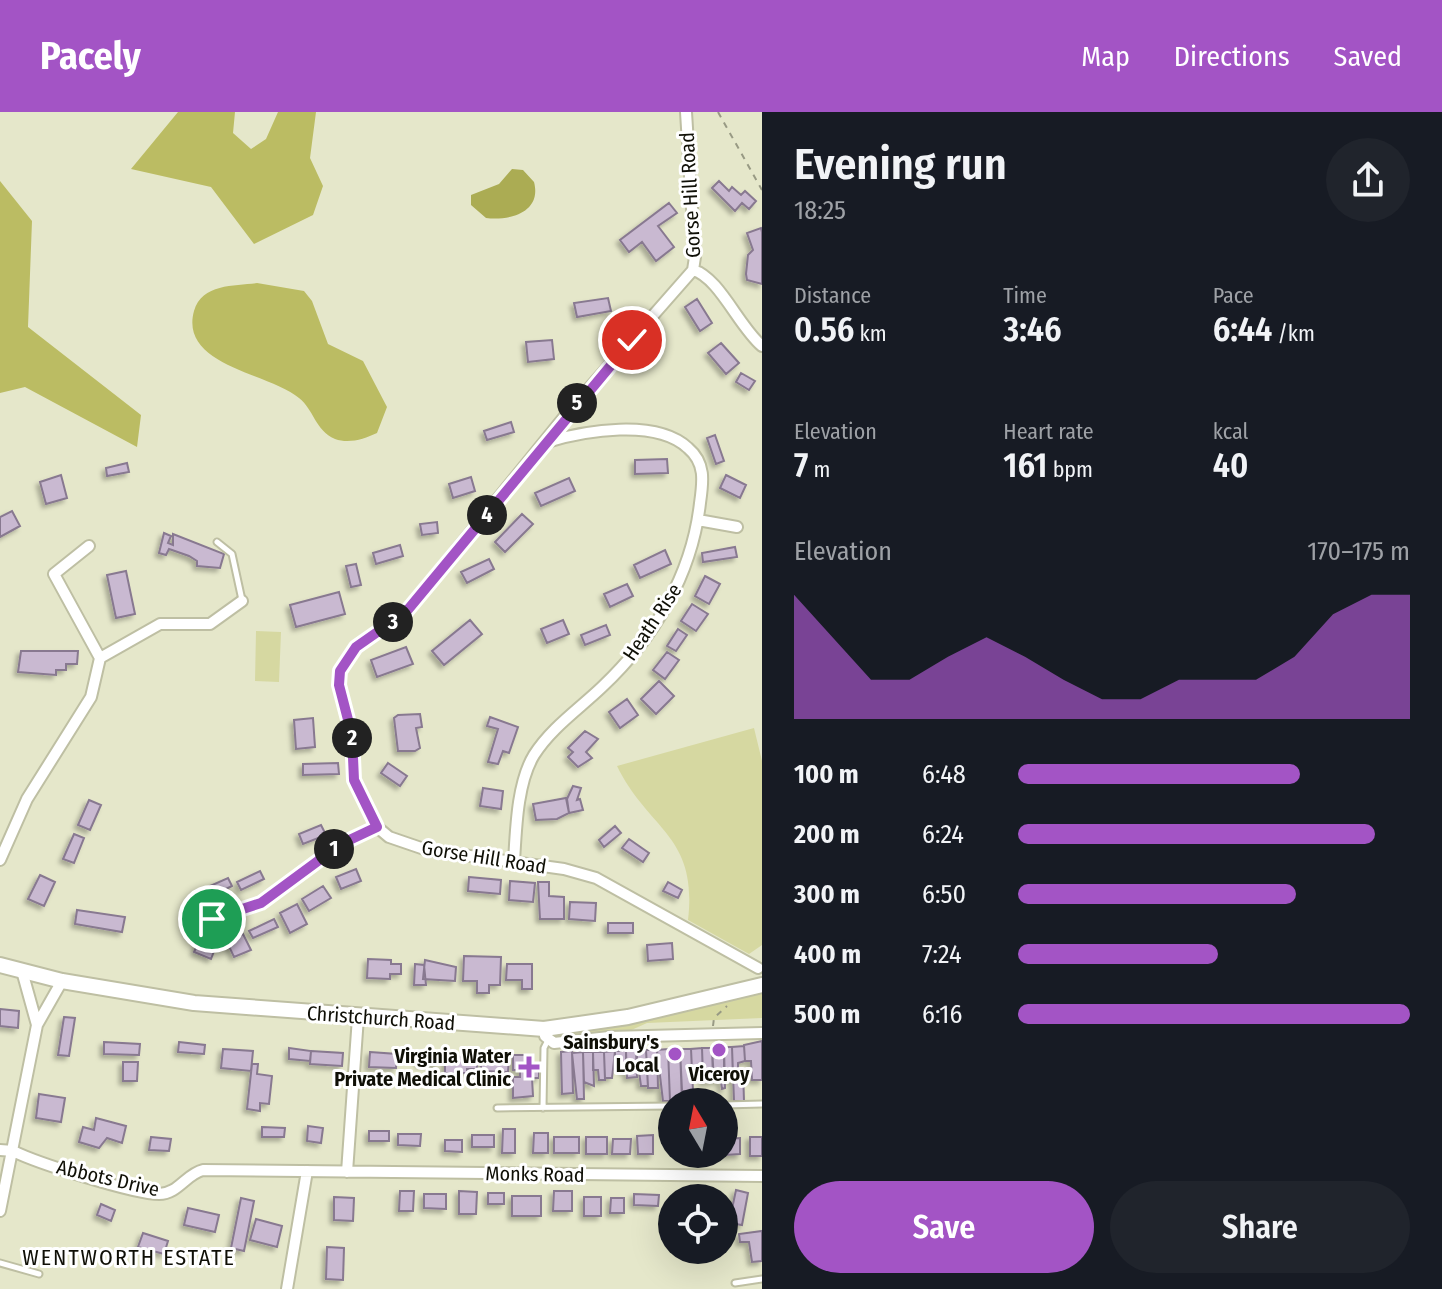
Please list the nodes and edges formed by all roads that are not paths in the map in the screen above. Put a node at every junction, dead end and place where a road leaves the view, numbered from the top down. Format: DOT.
graph roads {
  1 [pos="686,112"];
  2 [pos="693,270"];
  3 [pos="762,346"];
  4 [pos="547,442"];
  5 [pos="698,520"];
  6 [pos="737,527"];
  7 [pos="217,542"];
  8 [pos="89,546"];
  9 [pos="242,601"];
  10 [pos="100,658"];
  11 [pos="377,827"];
  12 [pos="0,860"];
  13 [pos="514,862"];
  14 [pos="212,919"];
  15 [pos="760,964"];
  16 [pos="0,965"];
  17 [pos="22,971"];
  18 [pos="62,981"];
  19 [pos="760,985"];
  20 [pos="358,1017"];
  21 [pos="37,1025"];
  22 [pos="762,1033"];
  23 [pos="546,1035"];
  24 [pos="762,1104"];
  25 [pos="738,1105"];
  26 [pos="658,1106"];
  27 [pos="497,1108"];
  28 [pos="543,1108"];
  29 [pos="0,1150"];
  30 [pos="13,1151"];
  31 [pos="307,1171"];
  32 [pos="347,1172"];
  33 [pos="762,1176"];
  34 [pos="0,1211"];
  35 [pos="0,1263"];
  36 [pos="39,1274"];
  37 [pos="762,1279"];
  38 [pos="735,1283"];
  39 [pos="287,1289"];
  1 -- 2 [label="street, Gorse Hill Road"];
  2 -- 3 [label="street"];
  2 -- 4 [label="street, Gorse Hill Road"];
  4 -- 5 [label="street, Heath Rise"];
  4 -- 11 [label="street, Gorse Hill Road"];
  5 -- 6 [label="street"];
  5 -- 13 [label="street, Heath Rise"];
  7 -- 9 [label="lane"];
  8 -- 10 [label="street"];
  9 -- 10 [label="street"];
  10 -- 12 [label="street"];
  11 -- 13 [label="street, Gorse Hill Road"];
  11 -- 14 [label="street"];
  13 -- 15 [label="street, Gorse Hill Road"];
  15 -- 19 [label="street"];
  16 -- 17 [label="main road, Christchurch Road"];
  17 -- 18 [label="main road, Christchurch Road"];
  17 -- 21 [label="street"];
  18 -- 20 [label="main road, Christchurch Road"];
  18 -- 21 [label="street"];
  19 -- 23 [label="main road, Christchurch Road"];
  20 -- 23 [label="main road, Christchurch Road"];
  20 -- 32 [label="street"];
  21 -- 30 [label="street"];
  22 -- 23 [label="street"];
  23 -- 28 [label="lane"];
  24 -- 25 [label="lane"];
  26 -- 28 [label="lane"];
  27 -- 28 [label="lane"];
  29 -- 30 [label="street, Abbots Drive"];
  30 -- 31 [label="street, Abbots Drive"];
  30 -- 34 [label="street"];
  31 -- 32 [label="street, Monks Road"];
  31 -- 39 [label="street"];
  32 -- 33 [label="street, Monks Road"];
  35 -- 36 [label="lane"];
  37 -- 38 [label="lane"];
}
